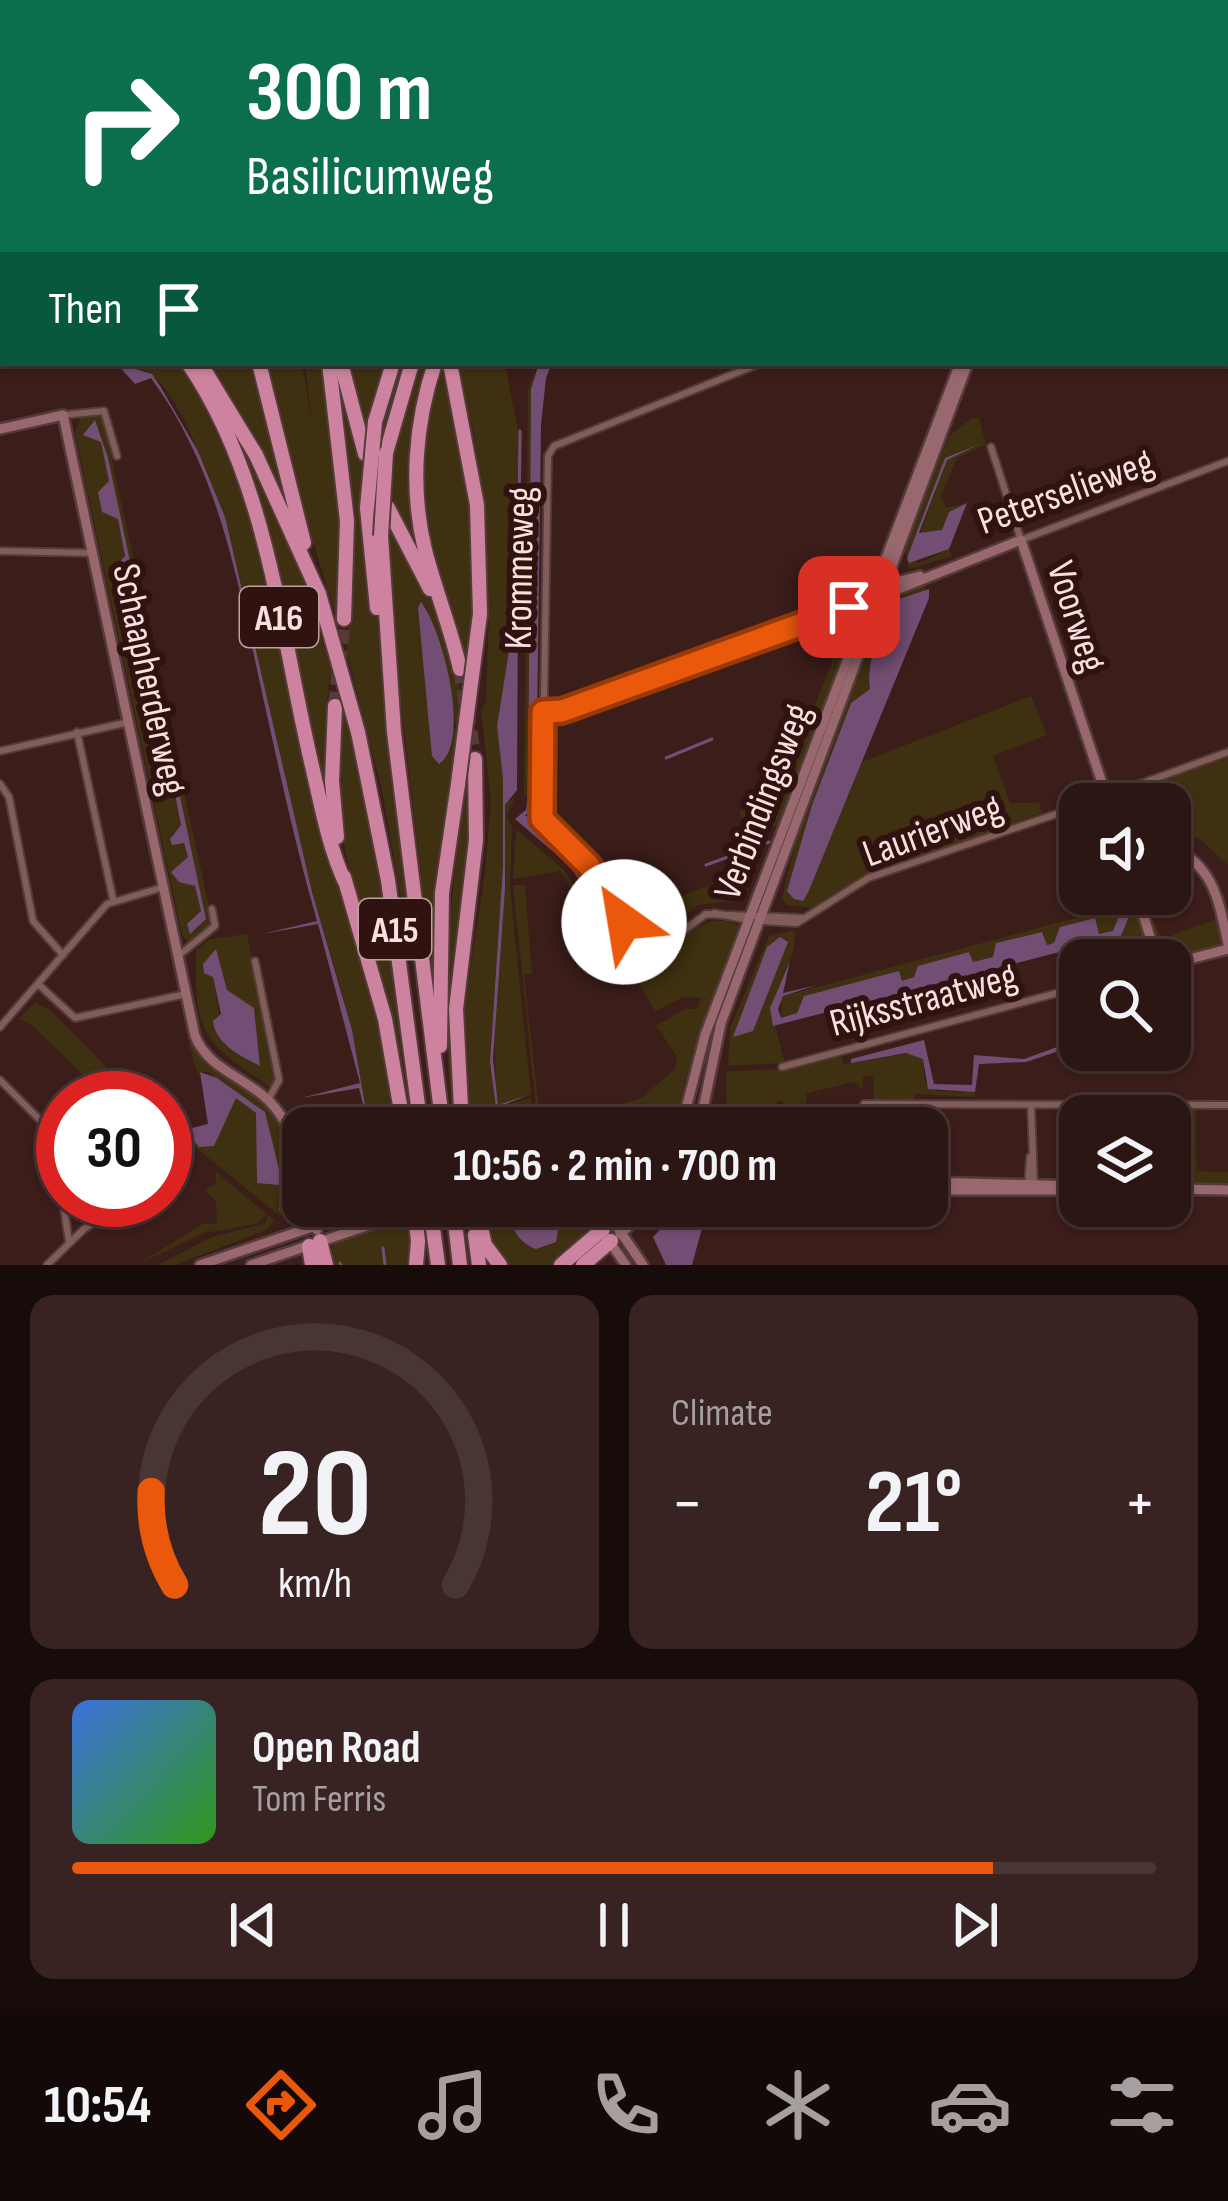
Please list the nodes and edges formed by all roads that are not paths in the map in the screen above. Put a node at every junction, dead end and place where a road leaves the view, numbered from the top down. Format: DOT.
graph roads {
  1 [pos="190,366"];
  2 [pos="202,366"];
  3 [pos="260,366"];
  4 [pos="329,366"];
  5 [pos="342,366"];
  6 [pos="392,366"];
  7 [pos="411,366"];
  8 [pos="434,366"];
  9 [pos="451,366"];
  10 [pos="754,366"];
  11 [pos="963,366"];
  12 [pos="963,366"];
  13 [pos="63,415"];
  14 [pos="0,429"];
  15 [pos="991,447"];
  16 [pos="365,454"];
  17 [pos="118,456"];
  18 [pos="1228,461"];
  19 [pos="388,508"];
  20 [pos="1021,540"];
  21 [pos="0,551"];
  22 [pos="93,552"];
  23 [pos="889,570"];
  24 [pos="923,575"];
  25 [pos="899,580"];
  26 [pos="877,593"];
  27 [pos="319,594"];
  28 [pos="861,608"];
  29 [pos="831,610"];
  30 [pos="344,619"];
  31 [pos="335,706"];
  32 [pos="543,712"];
  33 [pos="129,722"];
  34 [pos="394,732"];
  35 [pos="77,733"];
  36 [pos="0,751"];
  37 [pos="1228,752"];
  38 [pos="476,759"];
  39 [pos="1101,783"];
  40 [pos="1150,783"];
  41 [pos="0,784"];
  42 [pos="1059,813"];
  43 [pos="1191,858"];
  44 [pos="344,880"];
  45 [pos="164,887"];
  46 [pos="113,899"];
  47 [pos="212,909"];
  48 [pos="756,917"];
  49 [pos="1227,948"];
  50 [pos="644,953"];
  51 [pos="63,955"];
  52 [pos="178,956"];
  53 [pos="1191,958"];
  54 [pos="623,960"];
  55 [pos="256,961"];
  56 [pos="38,984"];
  57 [pos="1059,993"];
  58 [pos="186,994"];
  59 [pos="0,1027"];
  60 [pos="782,1067"];
  61 [pos="0,1080"];
  62 [pos="440,1099"];
  63 [pos="268,1100"];
  64 [pos="864,1104"];
  65 [pos="1031,1105"];
  66 [pos="1228,1105"];
  67 [pos="401,1107"];
  68 [pos="418,1107"];
  69 [pos="441,1107"];
  70 [pos="461,1107"];
  71 [pos="686,1107"];
  72 [pos="703,1107"];
  73 [pos="36,1116"];
  74 [pos="282,1122"];
  75 [pos="948,1186"];
  76 [pos="1031,1186"];
  77 [pos="1059,1187"];
  78 [pos="1191,1189"];
  79 [pos="1228,1190"];
  80 [pos="67,1227"];
  81 [pos="88,1227"];
  82 [pos="311,1227"];
  83 [pos="330,1227"];
  84 [pos="344,1227"];
  85 [pos="414,1227"];
  86 [pos="433,1227"];
  87 [pos="456,1227"];
  88 [pos="476,1227"];
  89 [pos="479,1227"];
  90 [pos="609,1227"];
  91 [pos="612,1227"];
  92 [pos="615,1227"];
  93 [pos="618,1227"];
  94 [pos="613,1230"];
  95 [pos="313,1235"];
  96 [pos="69,1242"];
  97 [pos="47,1265"];
  98 [pos="200,1265"];
  99 [pos="251,1265"];
  100 [pos="312,1265"];
  101 [pos="326,1265"];
  102 [pos="419,1265"];
  103 [pos="438,1265"];
  104 [pos="460,1265"];
  105 [pos="479,1265"];
  106 [pos="500,1265"];
  107 [pos="561,1265"];
  108 [pos="583,1265"];
  109 [pos="626,1265"];
  110 [pos="643,1265"];
  1 -- 44 [label="highway, A16"];
  2 -- 27 [label="highway, A16"];
  3 -- 27 [label="highway, A15"];
  4 -- 30 [label="highway"];
  5 -- 16 [label="highway"];
  6 -- 34 [label="highway, A15, bridge"];
  7 -- 34 [label="highway, A15, bridge"];
  8 -- 19 [label="highway"];
  9 -- 62 [label="highway, A15, bridge"];
  10 -- 32 [label="street, Krommeweg"];
  11 -- 23 [label="street, Verbindingsweg"];
  12 -- 26 [label="street, Verbindingsweg"];
  13 -- 14 [label="street"];
  13 -- 17 [label="street"];
  13 -- 22 [label="street, Schaapherderweg"];
  15 -- 20 [label="street, Voorweg"];
  18 -- 20 [label="street, Peterselieweg"];
  20 -- 24 [label="street, Peterselieweg"];
  20 -- 39 [label="street, Voorweg"];
  21 -- 22 [label="street"];
  22 -- 33 [label="street, Schaapherderweg"];
  23 -- 25 [label="street"];
  23 -- 26 [label="street, Verbindingsweg"];
  24 -- 25 [label="street, Peterselieweg"];
  24 -- 26 [label="street, Peterselieweg"];
  25 -- 26 [label="street, Peterselieweg"];
  26 -- 28 [label="street, Verbindingsweg"];
  26 -- 29 [label="street"];
  26 -- 48 [label="street, Verbindingsweg"];
  27 -- 68 [label="highway, A15, bridge"];
  28 -- 29 [label="street"];
  28 -- 48 [label="street, Verbindingsweg"];
  29 -- 32 [label="street"];
  31 -- 44 [label="highway, A15"];
  32 -- 50 [label="street, Krommeweg"];
  33 -- 35 [label="street"];
  33 -- 45 [label="street, Schaapherderweg"];
  34 -- 62 [label="highway, A15"];
  35 -- 36 [label="street"];
  35 -- 46 [label="street"];
  37 -- 40 [label="street, Laurierweg"];
  38 -- 70 [label="highway, A15"];
  41 -- 51 [label="street"];
  42 -- 48 [label="street, Laurierweg"];
  43 -- 49 [label="street"];
  44 -- 67 [label="highway, A15"];
  45 -- 46 [label="street"];
  45 -- 52 [label="street, Schaapherderweg"];
  46 -- 51 [label="street"];
  47 -- 52 [label="street"];
  48 -- 50 [label="street"];
  48 -- 71 [label="street, Verbindingsweg"];
  48 -- 72 [label="street, Verbindingsweg"];
  49 -- 53 [label="street"];
  50 -- 54 [label="street"];
  51 -- 56 [label="street"];
  52 -- 58 [label="street, Schaapherderweg"];
  55 -- 63 [label="street"];
  56 -- 58 [label="street"];
  56 -- 59 [label="street"];
  57 -- 60 [label="street, Rijksstraatweg"];
  58 -- 63 [label="street, Schaapherderweg"];
  61 -- 73 [label="street"];
  62 -- 69 [label="highway, A15"];
  63 -- 74 [label="street, Schaapherderweg"];
  64 -- 65 [label="street"];
  65 -- 66 [label="street"];
  65 -- 76 [label="street"];
  75 -- 76 [label="street"];
  76 -- 77 [label="street"];
  78 -- 79 [label="street"];
  80 -- 96 [label="street"];
  81 -- 96 [label="street"];
  82 -- 95 [label="street, Schaapherderweg"];
  83 -- 95 [label="street"];
  84 -- 95 [label="street"];
  85 -- 102 [label="highway, bridge"];
  86 -- 103 [label="highway"];
  87 -- 104 [label="highway"];
  88 -- 105 [label="highway"];
  89 -- 106 [label="highway"];
  90 -- 94 [label="street"];
  91 -- 94 [label="street"];
  92 -- 94 [label="street"];
  93 -- 94 [label="street"];
  94 -- 107 [label="highway"];
  94 -- 108 [label="highway"];
  94 -- 109 [label="street"];
  94 -- 110 [label="street"];
  95 -- 98 [label="street"];
  95 -- 99 [label="street"];
  95 -- 100 [label="highway"];
  95 -- 101 [label="highway"];
  96 -- 97 [label="street"];
}
